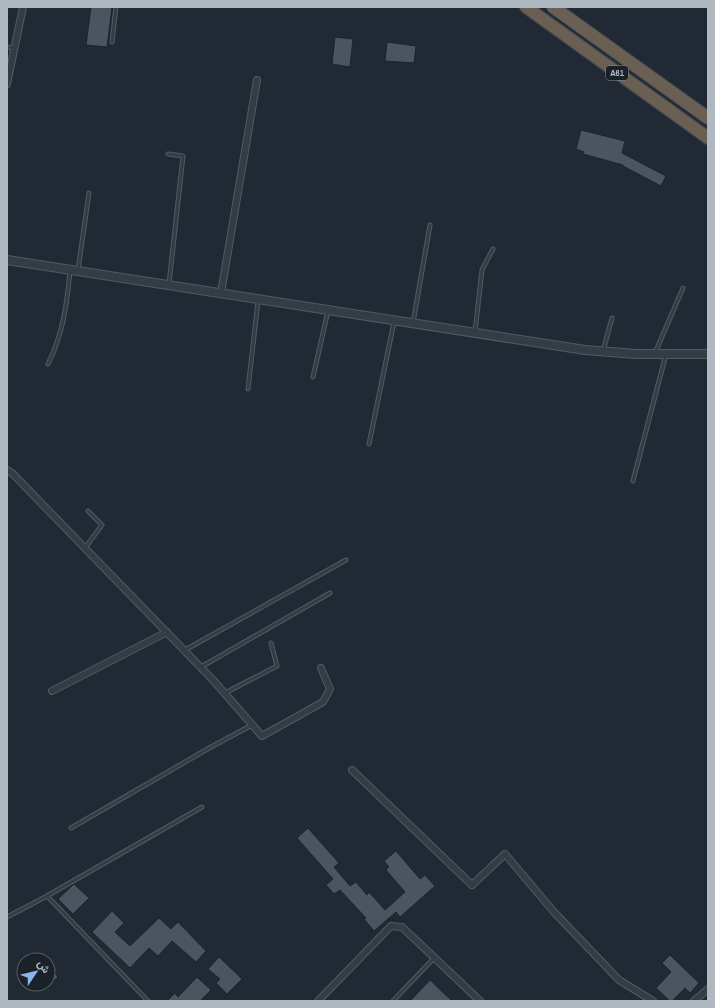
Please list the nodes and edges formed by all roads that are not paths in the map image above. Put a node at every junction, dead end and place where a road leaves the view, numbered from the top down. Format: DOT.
graph roads {
  1 [pos="23,7"];
  2 [pos="116,7"];
  3 [pos="526,7"];
  4 [pos="554,7"];
  5 [pos="112,42"];
  6 [pos="7,47"];
  7 [pos="15,48"];
  8 [pos="257,80"];
  9 [pos="7,84"];
  10 [pos="708,118"];
  11 [pos="708,138"];
  12 [pos="168,154"];
  13 [pos="89,193"];
  14 [pos="430,225"];
  15 [pos="493,248"];
  16 [pos="7,260"];
  17 [pos="74,270"];
  18 [pos="169,284"];
  19 [pos="682,288"];
  20 [pos="221,293"];
  21 [pos="258,299"];
  22 [pos="328,310"];
  23 [pos="612,318"];
  24 [pos="394,320"];
  25 [pos="413,323"];
  26 [pos="474,332"];
  27 [pos="603,352"];
  28 [pos="655,354"];
  29 [pos="666,354"];
  30 [pos="708,354"];
  31 [pos="48,364"];
  32 [pos="313,377"];
  33 [pos="248,389"];
  34 [pos="369,444"];
  35 [pos="7,470"];
  36 [pos="633,481"];
  37 [pos="88,511"];
  38 [pos="85,548"];
  39 [pos="346,560"];
  40 [pos="330,593"];
  41 [pos="166,632"];
  42 [pos="271,643"];
  43 [pos="185,651"];
  44 [pos="201,667"];
  45 [pos="321,668"];
  46 [pos="52,691"];
  47 [pos="225,693"];
  48 [pos="252,725"];
  49 [pos="352,770"];
  50 [pos="202,807"];
  51 [pos="71,828"];
  52 [pos="47,896"];
  53 [pos="7,917"];
  54 [pos="434,958"];
  55 [pos="708,989"];
  56 [pos="148,1001"];
  57 [pos="318,1001"];
  58 [pos="393,1001"];
  59 [pos="480,1001"];
  60 [pos="653,1001"];
  61 [pos="694,1001"];
  1 -- 7 [label="street"];
  2 -- 5 [label="lane"];
  3 -- 11 [label="highway, A61"];
  4 -- 10 [label="highway, A61"];
  6 -- 7 [label="lane"];
  7 -- 9 [label="street"];
  8 -- 20 [label="street"];
  12 -- 18 [label="lane"];
  13 -- 17 [label="lane"];
  14 -- 25 [label="lane"];
  15 -- 26 [label="lane"];
  16 -- 17 [label="street"];
  17 -- 18 [label="street"];
  17 -- 31 [label="lane"];
  18 -- 20 [label="street"];
  19 -- 28 [label="lane"];
  20 -- 21 [label="street"];
  21 -- 22 [label="street"];
  21 -- 33 [label="lane"];
  22 -- 24 [label="street"];
  22 -- 32 [label="lane"];
  23 -- 27 [label="lane"];
  24 -- 25 [label="street"];
  24 -- 34 [label="lane"];
  25 -- 26 [label="street"];
  26 -- 27 [label="street"];
  27 -- 28 [label="street"];
  28 -- 29 [label="street"];
  29 -- 30 [label="street"];
  29 -- 36 [label="lane"];
  35 -- 38 [label="street"];
  37 -- 38 [label="lane"];
  38 -- 41 [label="street"];
  39 -- 43 [label="lane"];
  40 -- 44 [label="lane"];
  41 -- 43 [label="street"];
  41 -- 46 [label="street"];
  42 -- 47 [label="lane"];
  43 -- 44 [label="street"];
  44 -- 47 [label="street"];
  45 -- 48 [label="street"];
  47 -- 48 [label="street"];
  48 -- 51 [label="lane"];
  49 -- 60 [label="street"];
  50 -- 52 [label="lane"];
  52 -- 53 [label="lane"];
  52 -- 56 [label="lane"];
  54 -- 57 [label="street"];
  54 -- 58 [label="lane"];
  54 -- 59 [label="street"];
  55 -- 61 [label="street"];
}
